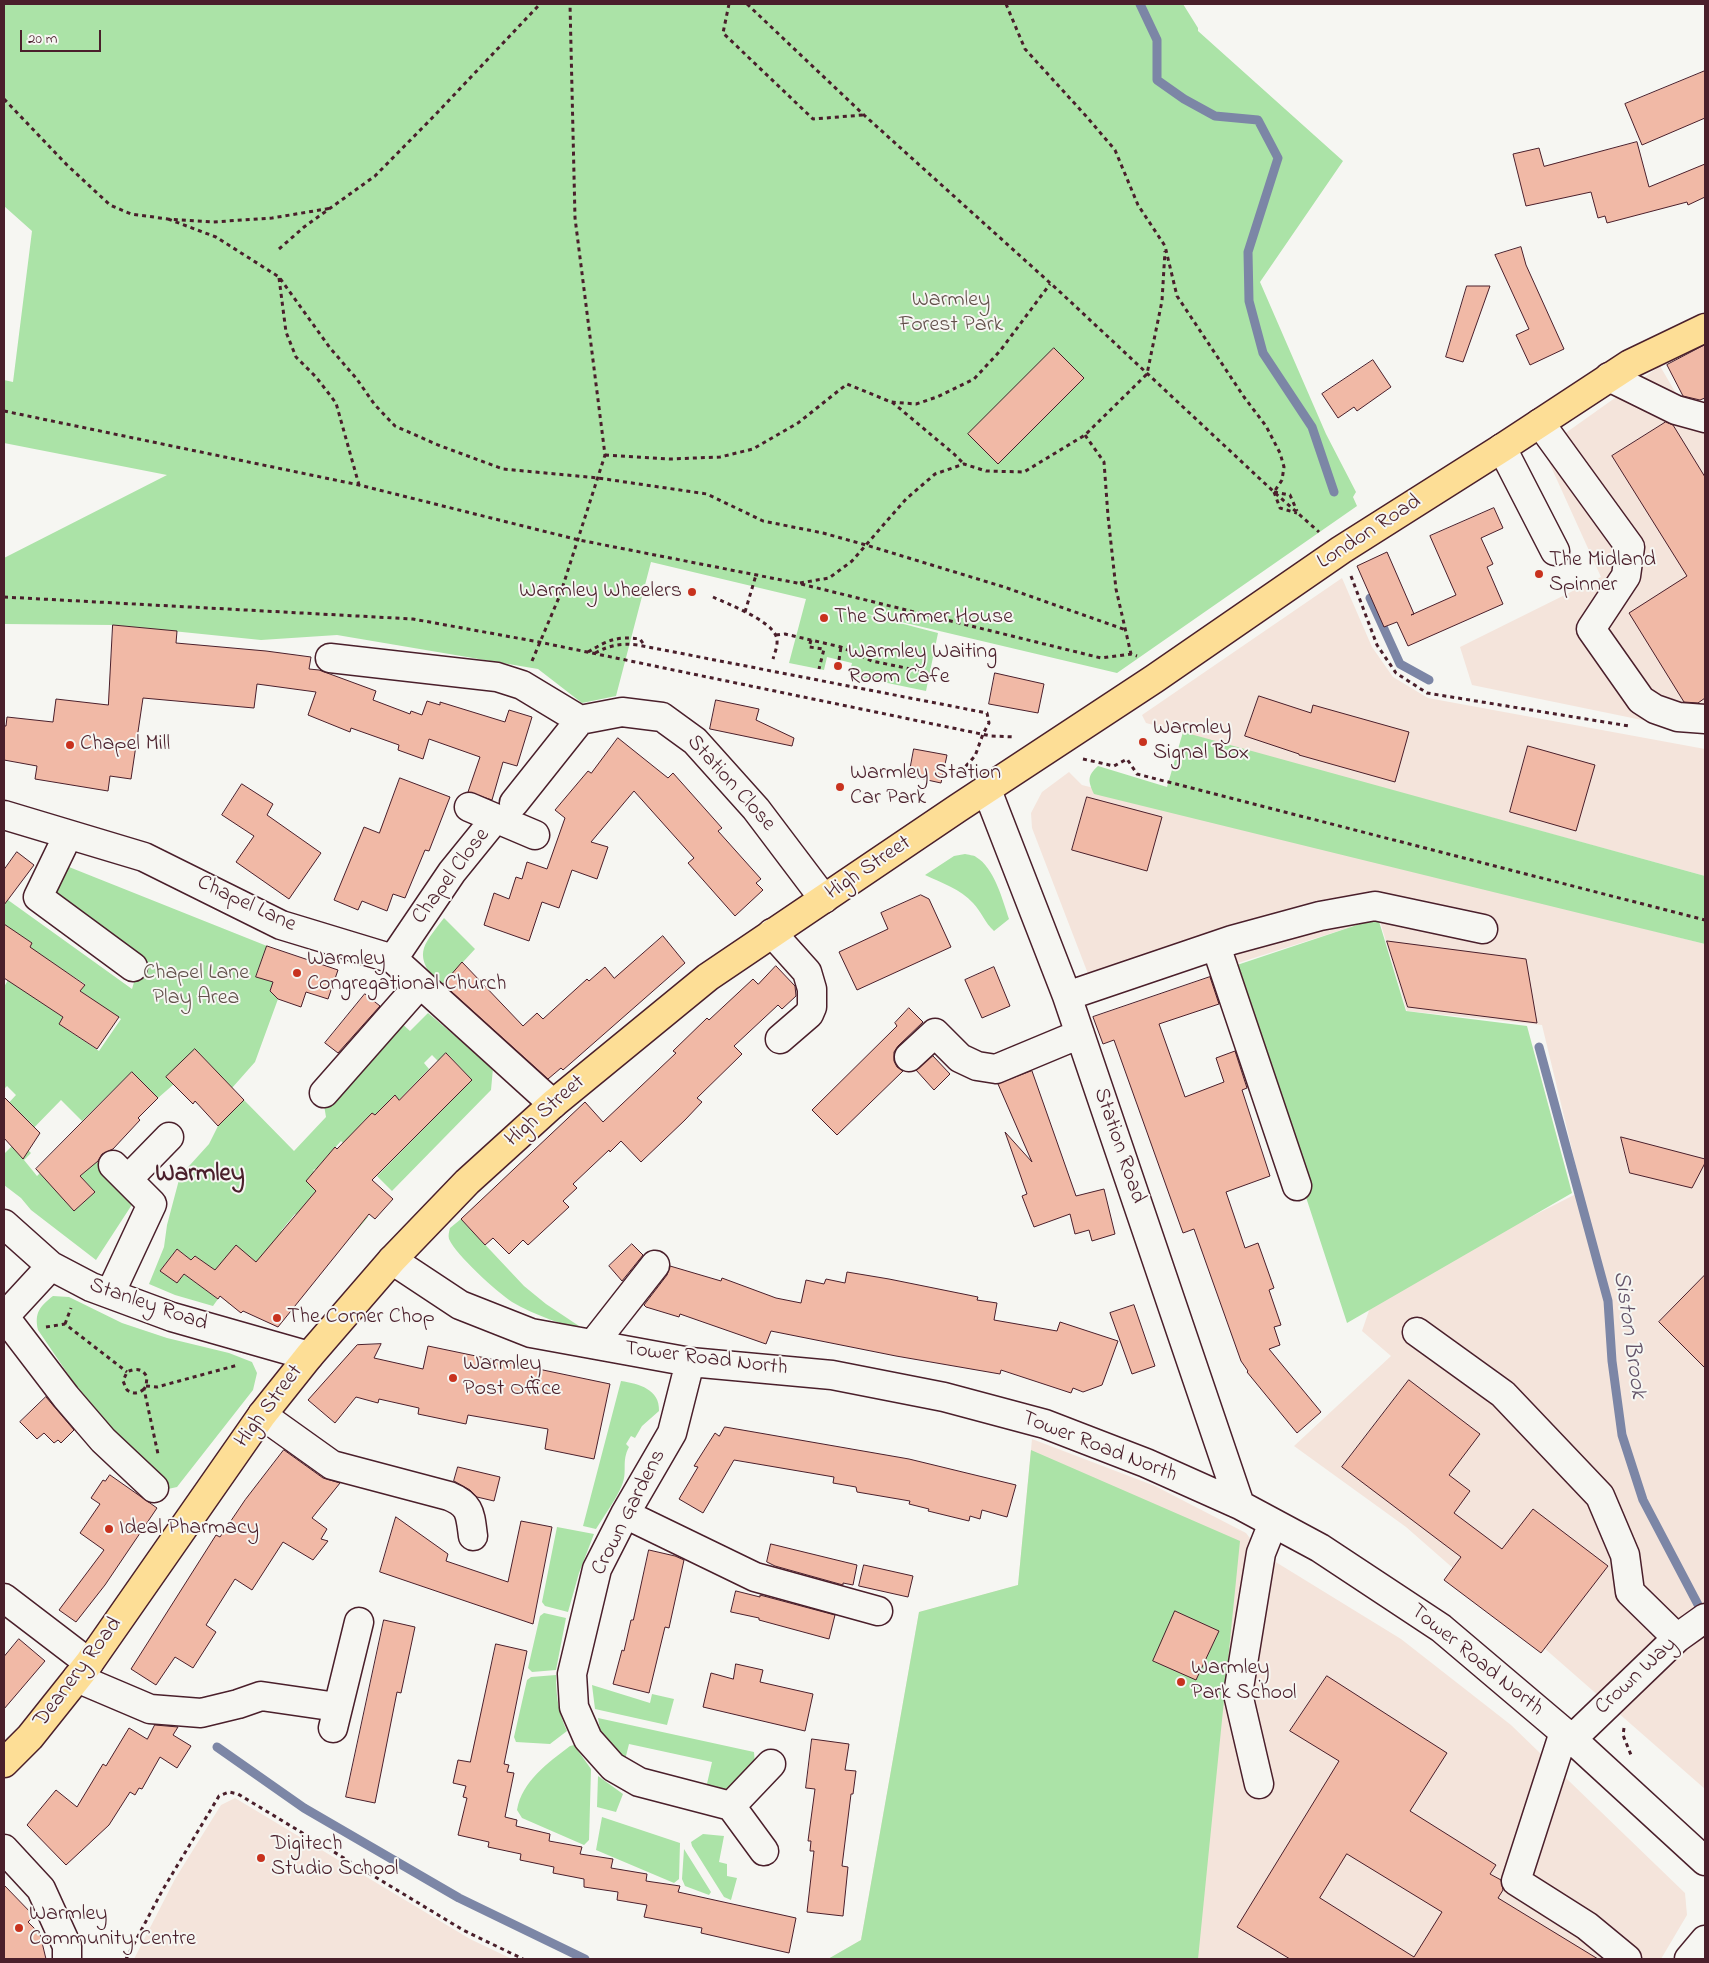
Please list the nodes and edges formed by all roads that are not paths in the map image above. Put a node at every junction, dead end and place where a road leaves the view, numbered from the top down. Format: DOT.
graph roads {
  1 [pos="1705,328"];
  2 [pos="1608,378"];
  3 [pos="1705,418"];
  4 [pos="1540,423"];
  5 [pos="1502,448"];
  6 [pos="1555,551"];
  7 [pos="330,658"];
  8 [pos="1705,719"];
  9 [pos="580,720"];
  10 [pos="1044,751"];
  11 [pos="987,790"];
  12 [pos="469,807"];
  13 [pos="505,811"];
  14 [pos="4,815"];
  15 [pos="68,835"];
  16 [pos="535,835"];
  17 [pos="824,899"];
  18 [pos="1483,929"];
  19 [pos="772,934"];
  20 [pos="1216,946"];
  21 [pos="393,959"];
  22 [pos="133,967"];
  23 [pos="420,984"];
  24 [pos="1067,996"];
  25 [pos="1080,1034"];
  26 [pos="780,1039"];
  27 [pos="910,1057"];
  28 [pos="324,1093"];
  29 [pos="553,1104"];
  30 [pos="169,1137"];
  31 [pos="1297,1186"];
  32 [pos="4,1224"];
  33 [pos="392,1260"];
  34 [pos="655,1265"];
  35 [pos="51,1266"];
  36 [pos="110,1294"];
  37 [pos="8,1321"];
  38 [pos="1417,1332"];
  39 [pos="593,1344"];
  40 [pos="309,1356"];
  41 [pos="690,1362"];
  42 [pos="262,1416"];
  43 [pos="154,1488"];
  44 [pos="1240,1505"];
  45 [pos="625,1514"];
  46 [pos="1273,1523"];
  47 [pos="473,1536"];
  48 [pos="148,1579"];
  49 [pos="4,1598"];
  50 [pos="878,1611"];
  51 [pos="1705,1618"];
  52 [pos="358,1622"];
  53 [pos="1673,1643"];
  54 [pos="83,1670"];
  55 [pos="1568,1735"];
  56 [pos="4,1763"];
  57 [pos="771,1764"];
  58 [pos="1259,1784"];
  59 [pos="731,1806"];
  60 [pos="4,1849"];
  61 [pos="764,1851"];
  62 [pos="1705,1861"];
  63 [pos="1705,1940"];
  64 [pos="67,1959"];
  65 [pos="1627,1959"];
  66 [pos="1689,1959"];
  1 -- 2 [label="main road, London Road"];
  2 -- 3 [label="street"];
  2 -- 4 [label="main road, London Road"];
  4 -- 5 [label="main road, London Road"];
  4 -- 8 [label="street"];
  5 -- 6 [label="street"];
  5 -- 10 [label="main road, London Road"];
  7 -- 9 [label="street"];
  9 -- 13 [label="street"];
  9 -- 17 [label="street, Station Close"];
  10 -- 11 [label="main road, High Street"];
  11 -- 17 [label="main road, High Street"];
  11 -- 24 [label="street, Station Road"];
  12 -- 13 [label="street, Chapel Close"];
  13 -- 16 [label="street, Chapel Close"];
  13 -- 21 [label="street, Chapel Close"];
  14 -- 15 [label="street, Chapel Lane"];
  15 -- 21 [label="street, Chapel Lane"];
  15 -- 22 [label="street"];
  17 -- 19 [label="main road, High Street"];
  18 -- 20 [label="street"];
  19 -- 26 [label="street"];
  19 -- 29 [label="main road, High Street"];
  20 -- 24 [label="street"];
  20 -- 31 [label="street"];
  21 -- 23 [label="street, Chapel Lane"];
  23 -- 28 [label="street"];
  23 -- 29 [label="street, Chapel Lane"];
  24 -- 25 [label="street, Station Road"];
  25 -- 27 [label="street"];
  25 -- 44 [label="street, Station Road"];
  29 -- 33 [label="main road, High Street"];
  30 -- 36 [label="street"];
  32 -- 35 [label="street, Stanley Road"];
  33 -- 39 [label="street, Tower Road North"];
  33 -- 40 [label="main road, High Street"];
  34 -- 39 [label="street"];
  35 -- 36 [label="street, Stanley Road"];
  35 -- 37 [label="street"];
  36 -- 40 [label="street, Stanley Road"];
  37 -- 43 [label="street"];
  38 -- 53 [label="street"];
  39 -- 41 [label="street, Tower Road North"];
  40 -- 42 [label="main road, High Street"];
  41 -- 44 [label="street, Tower Road North"];
  41 -- 45 [label="street, Crown Gardens"];
  42 -- 47 [label="street"];
  42 -- 48 [label="main road, High Street"];
  44 -- 46 [label="street, Tower Road North"];
  45 -- 50 [label="street"];
  45 -- 59 [label="street, Crown Gardens"];
  46 -- 55 [label="street, Tower Road North"];
  46 -- 58 [label="street"];
  48 -- 54 [label="main road, Deanery Road"];
  49 -- 54 [label="street"];
  51 -- 53 [label="street, Crown Way"];
  52 -- 54 [label="street"];
  53 -- 55 [label="street, Crown Way"];
  54 -- 56 [label="main road, Deanery Road"];
  55 -- 62 [label="street, Tower Road North"];
  55 -- 65 [label="street"];
  57 -- 59 [label="street"];
  59 -- 61 [label="street"];
  60 -- 64 [label="street"];
  63 -- 66 [label="street"];
}
